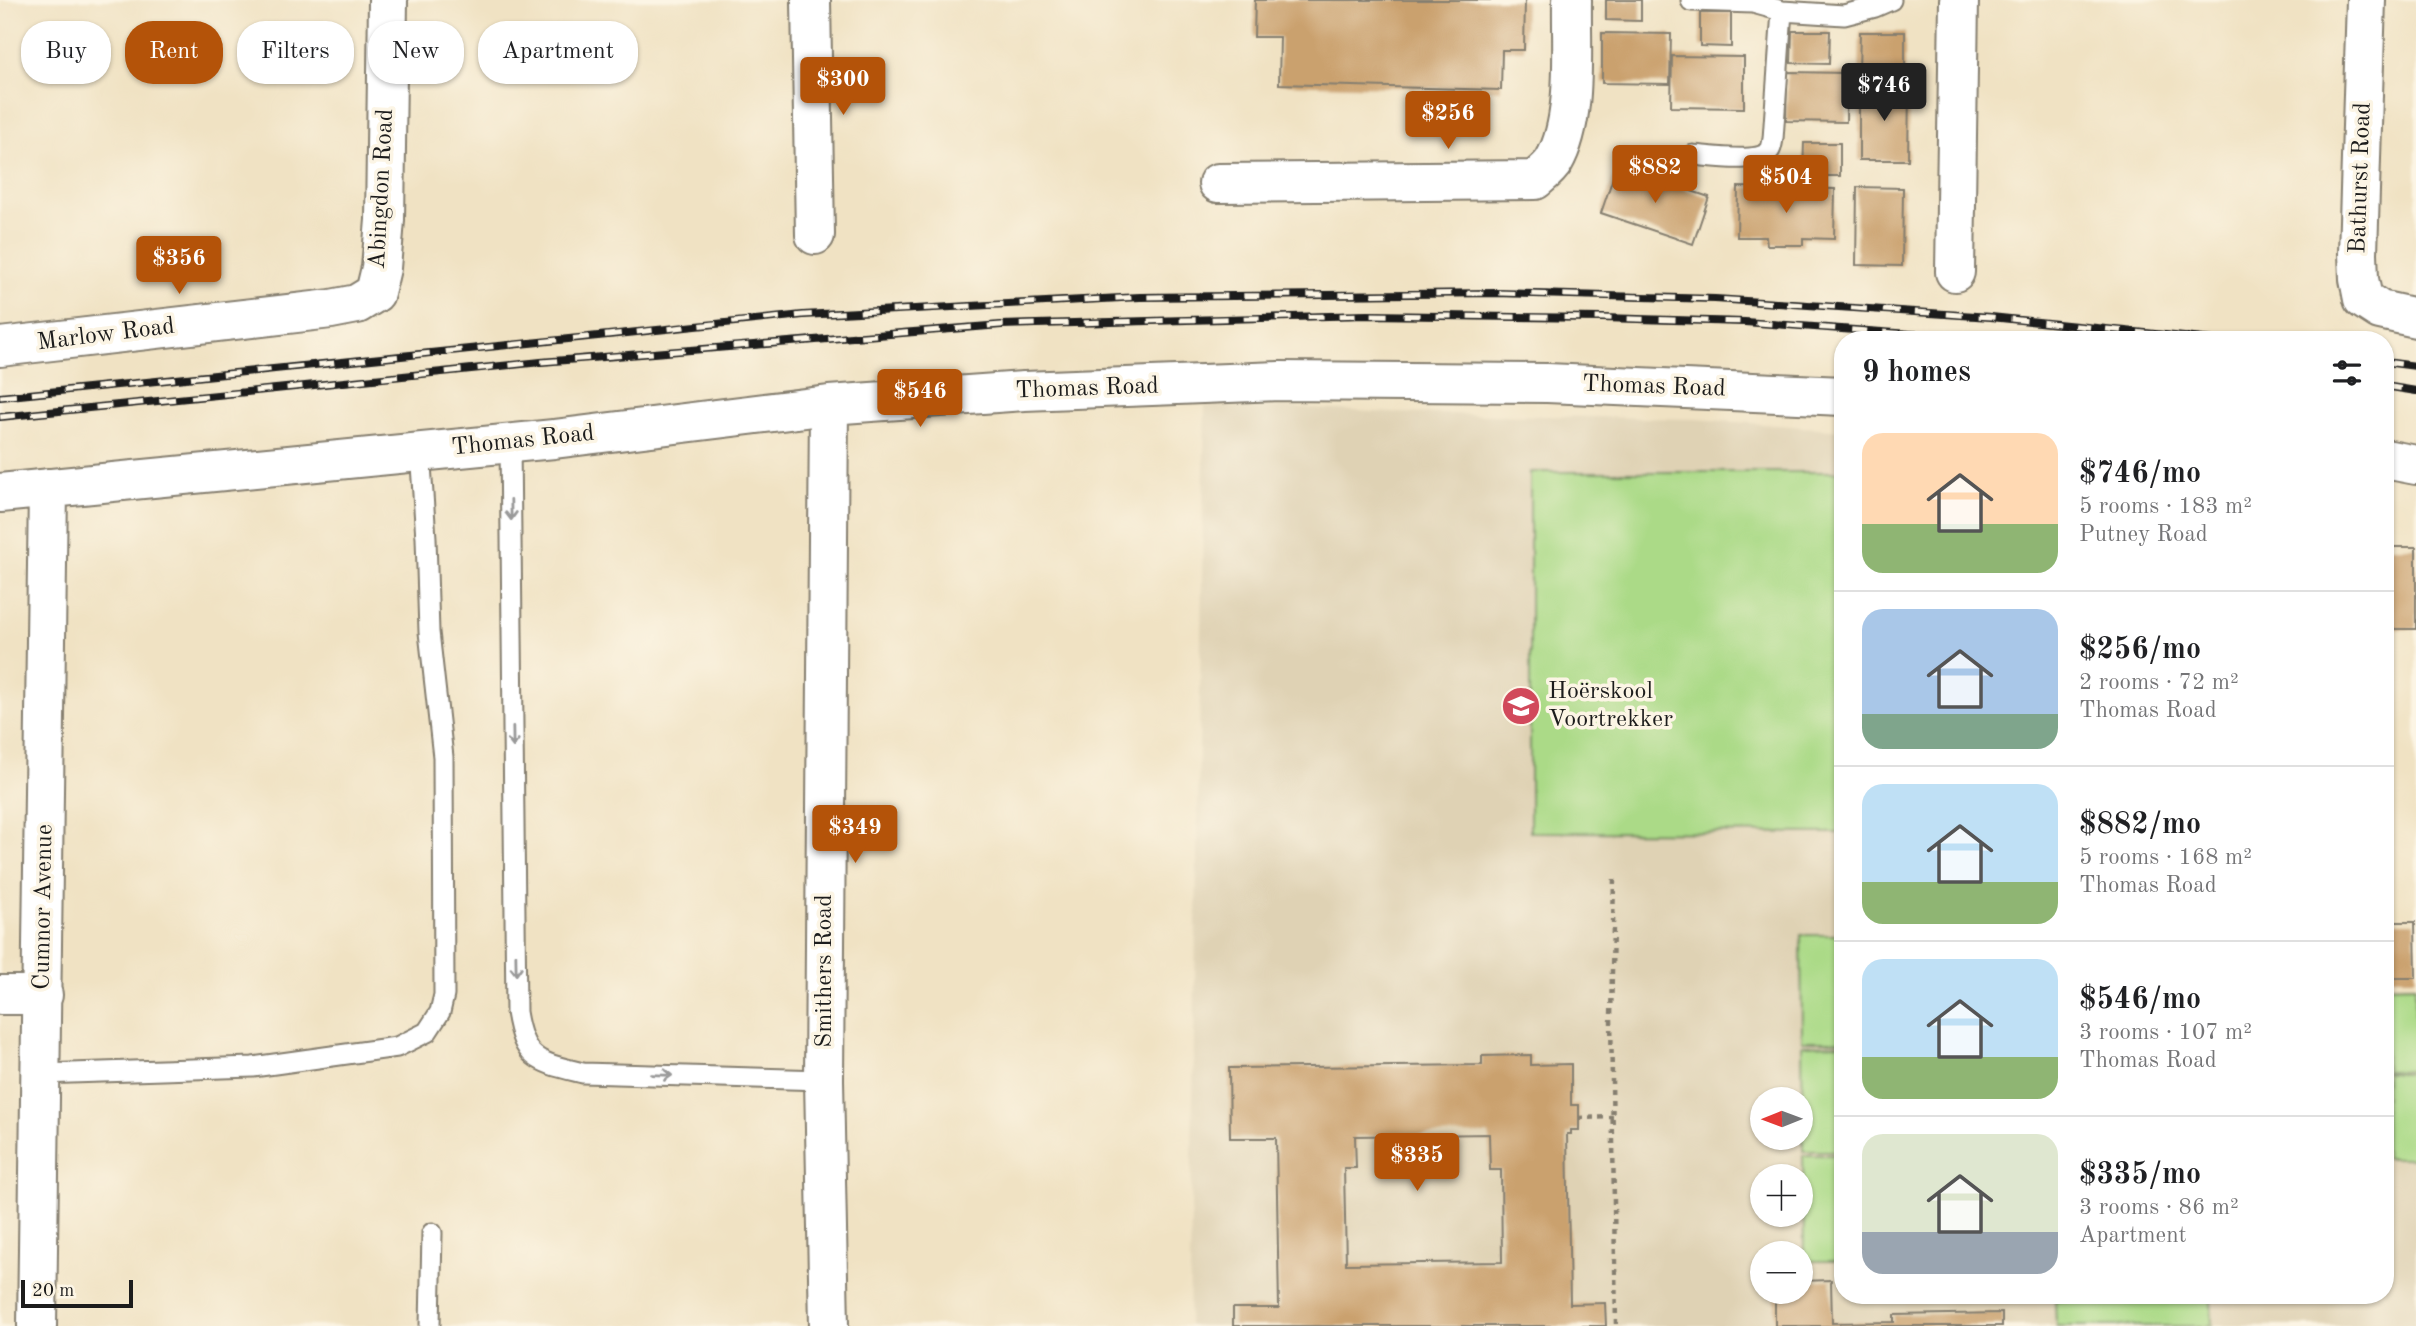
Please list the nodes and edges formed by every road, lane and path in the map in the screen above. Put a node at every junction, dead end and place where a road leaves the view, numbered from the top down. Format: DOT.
graph roads {
  1 [pos="388,0"];
  2 [pos="811,0"];
  3 [pos="1572,0"];
  4 [pos="1891,0"];
  5 [pos="1959,0"];
  6 [pos="2366,0"];
  7 [pos="1690,1"];
  8 [pos="1782,11"];
  9 [pos="1693,155"];
  10 [pos="1218,183"];
  11 [pos="815,235"];
  12 [pos="1955,272"];
  13 [pos="375,293"];
  14 [pos="2416,318"];
  15 [pos="0,347"];
  16 [pos="1834,396"];
  17 [pos="829,405"];
  18 [pos="510,442"];
  19 [pos="421,450"];
  20 [pos="2394,461"];
  21 [pos="2416,465"];
  22 [pos="48,488"];
  23 [pos="0,493"];
  24 [pos="1614,879"];
  25 [pos="0,995"];
  26 [pos="43,995"];
  27 [pos="41,1074"];
  28 [pos="824,1080"];
  29 [pos="1613,1117"];
  30 [pos="1579,1118"];
  31 [pos="432,1233"];
  32 [pos="37,1326"];
  33 [pos="430,1326"];
  34 [pos="829,1326"];
  35 [pos="1616,1326"];
  1 -- 13 [label="street, Abingdon Road"];
  2 -- 11 [label="street"];
  3 -- 10 [label="street"];
  4 -- 8 [label="lane"];
  5 -- 12 [label="street"];
  6 -- 14 [label="street, Bathurst Road"];
  7 -- 8 [label="lane"];
  8 -- 9 [label="lane"];
  13 -- 15 [label="street, Marlow Road"];
  16 -- 17 [label="street, Thomas Road"];
  17 -- 18 [label="street, Thomas Road"];
  17 -- 28 [label="street, Smithers Road"];
  18 -- 19 [label="street, Thomas Road"];
  18 -- 28 [label="lane, one-way"];
  19 -- 22 [label="street, Thomas Road"];
  19 -- 27 [label="lane"];
  20 -- 21 [label="street"];
  22 -- 23 [label="street, Thomas Road"];
  22 -- 26 [label="street, Cumnor Avenue"];
  24 -- 29 [label="path"];
  25 -- 26 [label="street"];
  26 -- 27 [label="street, Cumnor Avenue"];
  27 -- 32 [label="street, Cumnor Avenue"];
  28 -- 34 [label="street, Smithers Road"];
  29 -- 30 [label="path"];
  29 -- 35 [label="path"];
  31 -- 33 [label="lane"];
}
